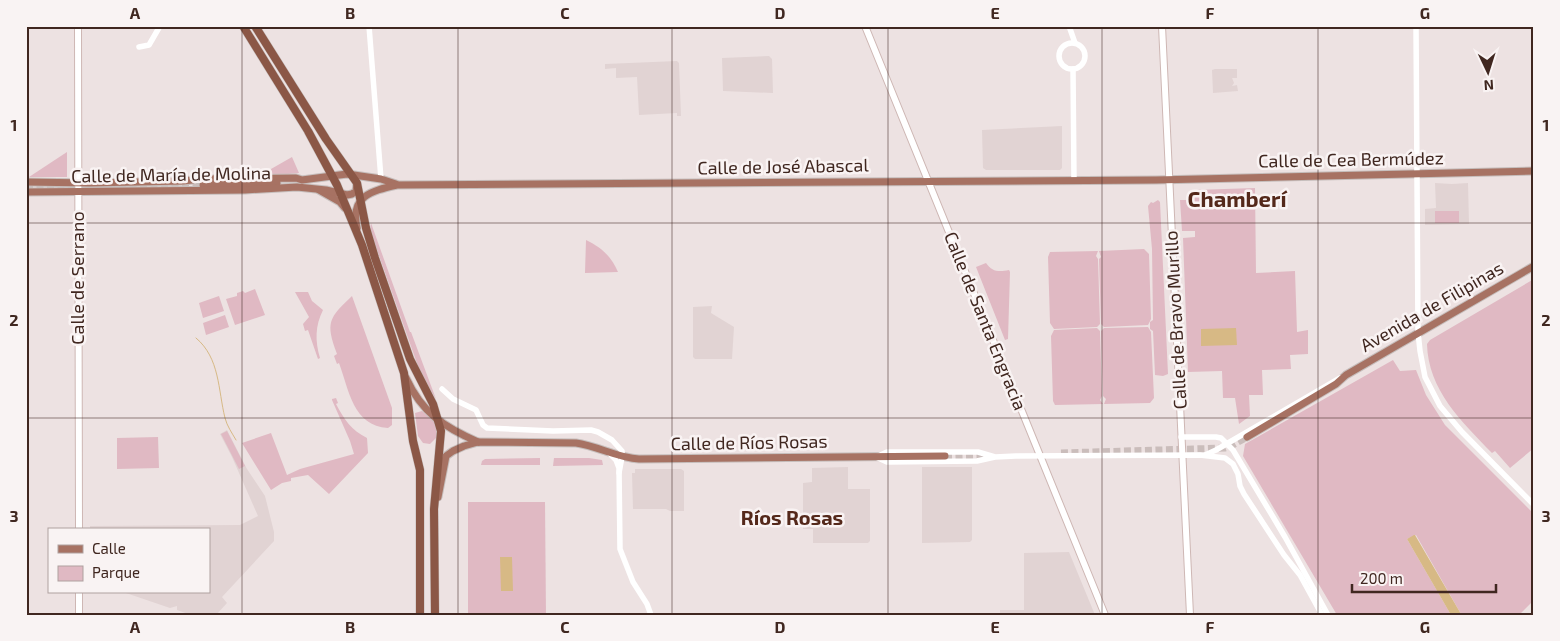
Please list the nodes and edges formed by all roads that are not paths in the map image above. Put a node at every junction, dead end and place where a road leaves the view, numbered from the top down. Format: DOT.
graph roads {
  1 [pos="78,26"];
  2 [pos="160,26"];
  3 [pos="243,26"];
  4 [pos="255,26"];
  5 [pos="369,26"];
  6 [pos="865,26"];
  7 [pos="1069,26"];
  8 [pos="1162,26"];
  9 [pos="1416,26"];
  10 [pos="1075,43"];
  11 [pos="139,47"];
  12 [pos="1073,69"];
  13 [pos="326,164"];
  14 [pos="1534,171"];
  15 [pos="1417,173"];
  16 [pos="352,174"];
  17 [pos="332,175"];
  18 [pos="322,178"];
  19 [pos="381,179"];
  20 [pos="302,180"];
  21 [pos="1170,180"];
  22 [pos="928,181"];
  23 [pos="1074,181"];
  24 [pos="27,182"];
  25 [pos="78,182"];
  26 [pos="357,183"];
  27 [pos="203,185"];
  28 [pos="397,185"];
  29 [pos="317,189"];
  30 [pos="26,192"];
  31 [pos="78,192"];
  32 [pos="340,193"];
  33 [pos="361,200"];
  34 [pos="348,212"];
  35 [pos="362,245"];
  36 [pos="1534,266"];
  37 [pos="1418,332"];
  38 [pos="404,373"];
  39 [pos="1346,375"];
  40 [pos="442,389"];
  41 [pos="439,422"];
  42 [pos="1181,437"];
  43 [pos="1246,437"];
  44 [pos="478,442"];
  45 [pos="1227,442"];
  46 [pos="610,454"];
  47 [pos="1200,455"];
  48 [pos="945,456"];
  49 [pos="1040,456"];
  50 [pos="1182,456"];
  51 [pos="622,457"];
  52 [pos="876,457"];
  53 [pos="995,457"];
  54 [pos="619,473"];
  55 [pos="1534,505"];
  56 [pos="434,509"];
  57 [pos="79,528"];
  58 [pos="79,594"];
  59 [pos="79,615"];
  60 [pos="420,615"];
  61 [pos="435,615"];
  62 [pos="650,615"];
  63 [pos="1105,615"];
  64 [pos="1190,615"];
  65 [pos="1322,615"];
  66 [pos="1328,615"];
  1 -- 25 [label="main road, Calle de Serrano"];
  2 -- 11 [label="street"];
  3 -- 13 [label="highway"];
  4 -- 16 [label="highway"];
  5 -- 19 [label="street"];
  6 -- 22 [label="main road, Calle de Santa Engracia"];
  7 -- 10 [label="street"];
  8 -- 21 [label="main road, Calle de Bravo Murillo"];
  9 -- 15 [label="street"];
  10 -- 12 [label="street"];
  10 -- 12 [label="street"];
  12 -- 23 [label="street"];
  13 -- 17 [label="highway"];
  13 -- 18 [label="main road"];
  14 -- 15 [label="main road, Calle de Cea Bermúdez"];
  15 -- 21 [label="main road, Calle de Cea Bermúdez"];
  15 -- 37 [label="street"];
  16 -- 17 [label="main road, Calle de María de Molina"];
  16 -- 19 [label="main road, Calle de María de Molina"];
  16 -- 26 [label="highway"];
  17 -- 18 [label="main road, Calle de María de Molina"];
  17 -- 32 [label="highway"];
  18 -- 20 [label="main road, Calle de María de Molina"];
  19 -- 28 [label="main road, Calle de María de Molina"];
  20 -- 25 [label="main road, Calle de María de Molina"];
  20 -- 27 [label="main road, Calle de María de Molina"];
  21 -- 23 [label="main road, Calle de José Abascal"];
  21 -- 42 [label="main road, Calle de Bravo Murillo"];
  22 -- 23 [label="main road, Calle de José Abascal"];
  22 -- 28 [label="main road, Calle de José Abascal"];
  22 -- 49 [label="main road, Calle de Santa Engracia"];
  24 -- 25 [label="main road, Calle de María de Molina"];
  25 -- 30 [label="main road"];
  25 -- 31 [label="main road, Calle de Serrano"];
  26 -- 32 [label="main road"];
  26 -- 33 [label="highway"];
  28 -- 33 [label="main road"];
  29 -- 31 [label="main road, Calle de María de Molina"];
  29 -- 32 [label="main road, Calle de María de Molina"];
  29 -- 34 [label="main road"];
  30 -- 31 [label="main road, Calle de María de Molina"];
  31 -- 57 [label="main road, Calle de Serrano"];
  32 -- 34 [label="highway"];
  33 -- 35 [label="main road"];
  33 -- 41 [label="highway"];
  34 -- 35 [label="highway"];
  35 -- 38 [label="highway"];
  36 -- 37 [label="main road, Avenida de Filipinas"];
  37 -- 39 [label="main road, Avenida de Filipinas"];
  37 -- 55 [label="street"];
  38 -- 41 [label="main road"];
  38 -- 60 [label="highway"];
  39 -- 43 [label="main road, Avenida de Filipinas"];
  39 -- 45 [label="street, Avenida de Filipinas"];
  40 -- 51 [label="street"];
  41 -- 44 [label="main road"];
  41 -- 56 [label="highway"];
  42 -- 45 [label="street"];
  42 -- 50 [label="main road, Calle de Bravo Murillo"];
  44 -- 46 [label="main road, Calle de Ríos Rosas"];
  44 -- 56 [label="main road"];
  45 -- 47 [label="street, Avenida de Filipinas"];
  45 -- 66 [label="street"];
  46 -- 51 [label="main road, Calle de Ríos Rosas"];
  46 -- 54 [label="street"];
  47 -- 50 [label="street, Calle de Ríos Rosas"];
  47 -- 65 [label="street"];
  48 -- 52 [label="main road, Calle de Ríos Rosas"];
  49 -- 50 [label="street, Calle de Ríos Rosas"];
  49 -- 53 [label="street, Calle de Ríos Rosas"];
  49 -- 63 [label="main road, Calle de Santa Engracia"];
  50 -- 64 [label="main road, Calle de Bravo Murillo"];
  51 -- 52 [label="main road, Calle de Ríos Rosas"];
  51 -- 54 [label="street"];
  52 -- 53 [label="street, Calle de Ríos Rosas"];
  52 -- 53 [label="street, Calle de Ríos Rosas"];
  54 -- 62 [label="street"];
  56 -- 61 [label="highway"];
  58 -- 59 [label="main road"];
}
